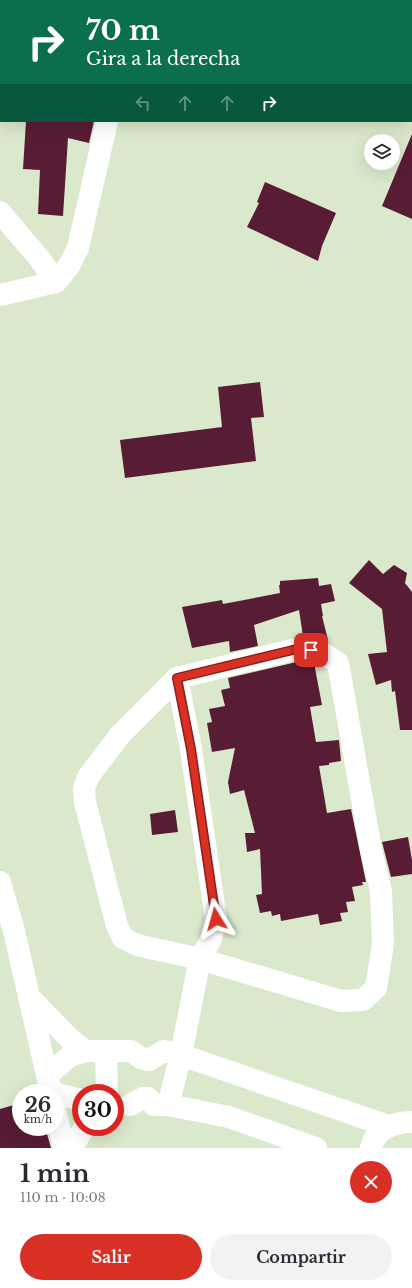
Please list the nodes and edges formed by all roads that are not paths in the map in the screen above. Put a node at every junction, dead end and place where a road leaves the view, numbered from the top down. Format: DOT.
graph roads {
  1 [pos="107,122"];
  2 [pos="0,212"];
  3 [pos="56,282"];
  4 [pos="0,295"];
  5 [pos="177,678"];
  6 [pos="0,882"];
  7 [pos="200,960"];
  8 [pos="29,997"];
  9 [pos="95,1051"];
  10 [pos="172,1053"];
  11 [pos="50,1084"];
  12 [pos="56,1084"];
  13 [pos="104,1084"];
  14 [pos="124,1105"];
  15 [pos="161,1105"];
  16 [pos="412,1122"];
  17 [pos="388,1126"];
  18 [pos="61,1136"];
  19 [pos="79,1136"];
  20 [pos="64,1148"];
  21 [pos="71,1148"];
  22 [pos="316,1148"];
  23 [pos="371,1148"];
  1 -- 3 [label="street"];
  2 -- 3 [label="street"];
  3 -- 4 [label="street"];
  5 -- 7 [label="street"];
  5 -- 7 [label="street"];
  5 -- 7 [label="street"];
  6 -- 8 [label="street"];
  7 -- 10 [label="street"];
  8 -- 9 [label="street"];
  8 -- 11 [label="street"];
  9 -- 10 [label="street"];
  9 -- 12 [label="street"];
  9 -- 13 [label="street"];
  10 -- 15 [label="street"];
  10 -- 17 [label="street"];
  14 -- 15 [label="street"];
  15 -- 22 [label="street"];
  16 -- 17 [label="street"];
  17 -- 23 [label="street"];
  18 -- 20 [label="street"];
  19 -- 21 [label="street"];
}
